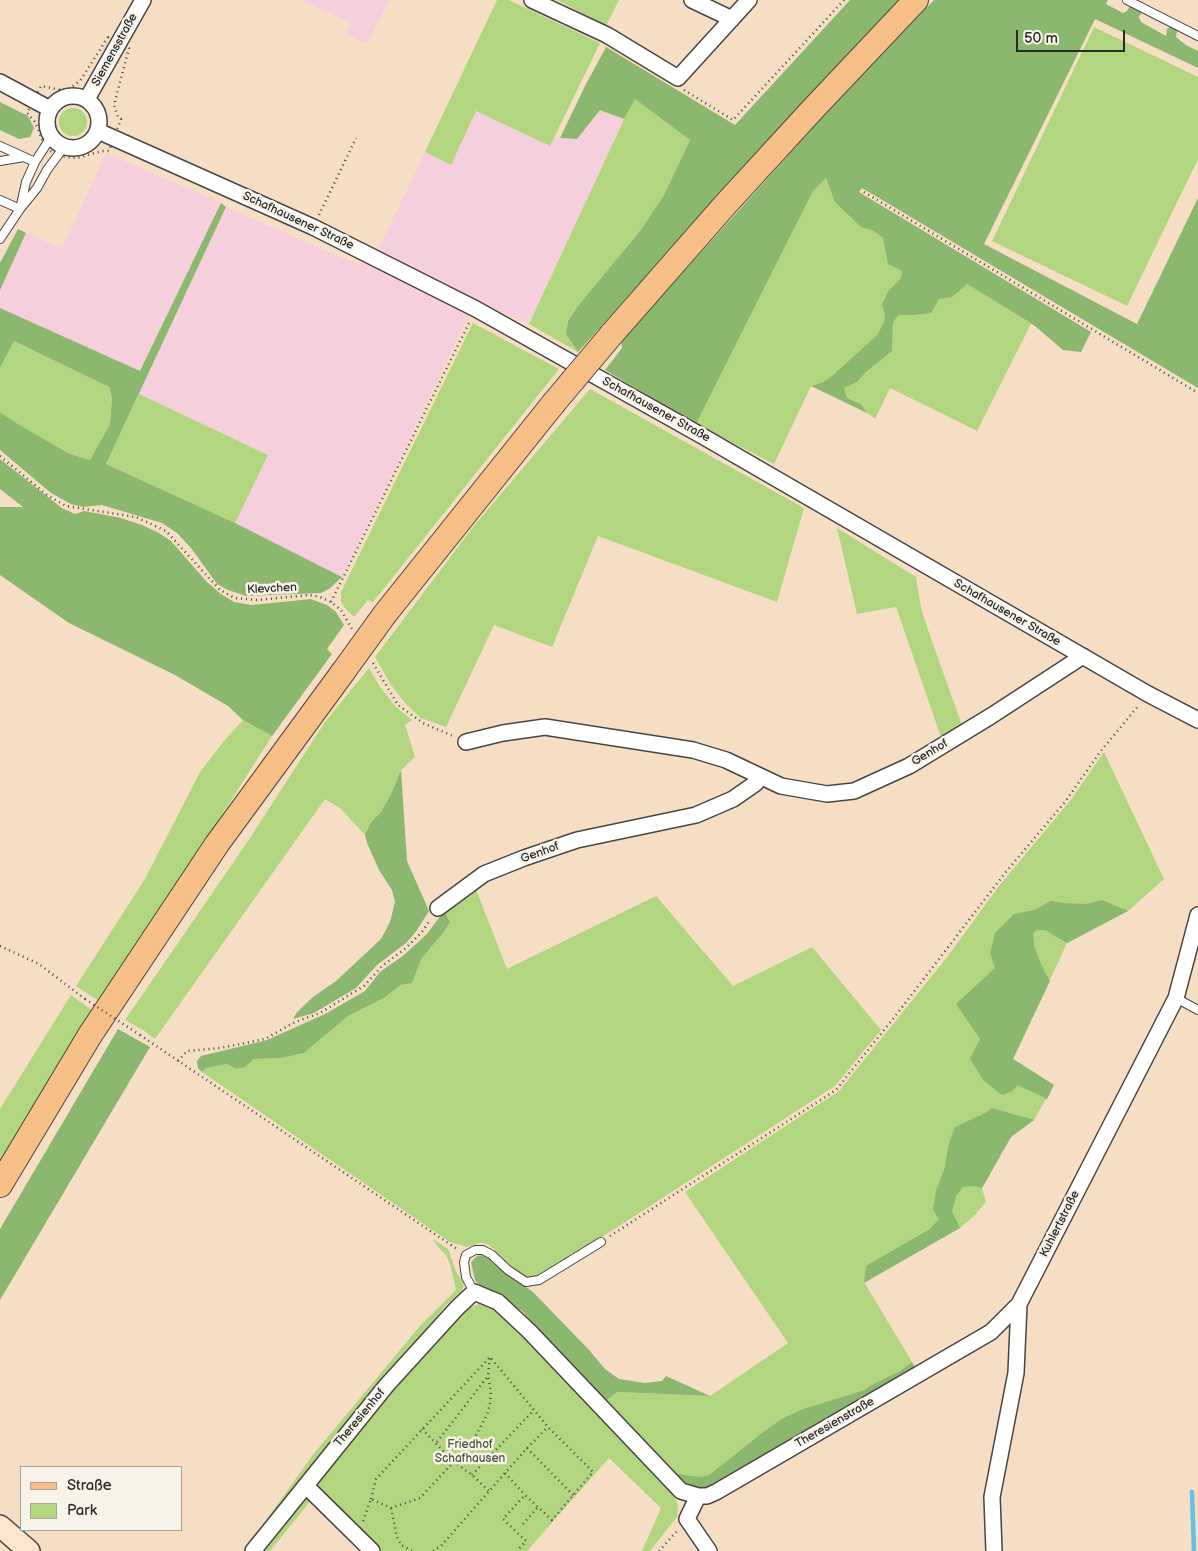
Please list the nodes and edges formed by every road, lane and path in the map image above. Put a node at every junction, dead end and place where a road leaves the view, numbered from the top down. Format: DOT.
graph roads {
  1 [pos="143,0"];
  2 [pos="532,0"];
  3 [pos="692,0"];
  4 [pos="749,0"];
  5 [pos="844,0"];
  6 [pos="916,0"];
  7 [pos="1127,0"];
  8 [pos="732,20"];
  9 [pos="1198,36"];
  10 [pos="0,82"];
  11 [pos="680,83"];
  12 [pos="86,99"];
  13 [pos="50,109"];
  14 [pos="98,131"];
  15 [pos="51,137"];
  16 [pos="356,138"];
  17 [pos="0,146"];
  18 [pos="64,147"];
  19 [pos="24,158"];
  20 [pos="0,160"];
  21 [pos="35,162"];
  22 [pos="864,192"];
  23 [pos="0,200"];
  24 [pos="20,209"];
  25 [pos="313,228"];
  26 [pos="0,239"];
  27 [pos="476,309"];
  28 [pos="1198,393"];
  29 [pos="0,456"];
  30 [pos="332,602"];
  31 [pos="353,631"];
  32 [pos="1083,656"];
  33 [pos="371,660"];
  34 [pos="1148,694"];
  35 [pos="1198,720"];
  36 [pos="466,742"];
  37 [pos="760,776"];
  38 [pos="438,908"];
  39 [pos="1198,915"];
  40 [pos="0,946"];
  41 [pos="1176,998"];
  42 [pos="1198,1010"];
  43 [pos="178,1061"];
  44 [pos="0,1186"];
  45 [pos="601,1242"];
  46 [pos="466,1255"];
  47 [pos="474,1292"];
  48 [pos="1019,1304"];
  49 [pos="490,1357"];
  50 [pos="488,1376"];
  51 [pos="533,1410"];
  52 [pos="548,1427"];
  53 [pos="422,1429"];
  54 [pos="436,1442"];
  55 [pos="527,1448"];
  56 [pos="453,1461"];
  57 [pos="505,1473"];
  58 [pos="472,1475"];
  59 [pos="306,1486"];
  60 [pos="490,1492"];
  61 [pos="525,1495"];
  62 [pos="573,1495"];
  63 [pos="698,1496"];
  64 [pos="371,1499"];
  65 [pos="538,1507"];
  66 [pos="391,1508"];
  67 [pos="687,1518"];
  68 [pos="523,1524"];
  69 [pos="0,1526"];
  70 [pos="357,1536"];
  71 [pos="30,1551"];
  72 [pos="253,1551"];
  73 [pos="372,1551"];
  74 [pos="412,1551"];
  75 [pos="433,1551"];
  76 [pos="518,1551"];
  77 [pos="659,1551"];
  78 [pos="709,1551"];
  79 [pos="994,1551"];
  1 -- 12 [label="street, Siemensstraße"];
  2 -- 11 [label="street"];
  3 -- 8 [label="street"];
  4 -- 8 [label="street"];
  5 -- 11 [label="path"];
  6 -- 44 [label="main road, bridge"];
  7 -- 9 [label="lane"];
  8 -- 11 [label="street"];
  10 -- 13 [label="street"];
  12 -- 13 [label="street"];
  12 -- 14 [label="street"];
  13 -- 15 [label="street"];
  14 -- 18 [label="street"];
  14 -- 25 [label="street, Schafhausener Straße"];
  15 -- 18 [label="street"];
  15 -- 21 [label="lane"];
  16 -- 25 [label="path"];
  17 -- 19 [label="lane"];
  18 -- 24 [label="lane"];
  19 -- 20 [label="lane"];
  19 -- 21 [label="lane"];
  21 -- 24 [label="lane"];
  22 -- 28 [label="path"];
  23 -- 24 [label="lane"];
  24 -- 26 [label="lane"];
  25 -- 27 [label="street, Schafhausener Straße"];
  27 -- 30 [label="path"];
  27 -- 32 [label="street, Schafhausener Straße"];
  29 -- 30 [label="path, Klevchen"];
  30 -- 31 [label="path"];
  32 -- 34 [label="street, Schafhausener Straße"];
  32 -- 37 [label="street, Genhof"];
  33 -- 36 [label="path"];
  34 -- 35 [label="street, Schafhausener Straße"];
  34 -- 45 [label="path"];
  36 -- 37 [label="street, Genhof"];
  37 -- 38 [label="street, Genhof"];
  38 -- 43 [label="path"];
  39 -- 41 [label="street, Kuhlertstraße"];
  40 -- 43 [label="path, bridge"];
  41 -- 42 [label="lane"];
  41 -- 48 [label="street, Kuhlertstraße"];
  43 -- 46 [label="path"];
  45 -- 46 [label="lane"];
  46 -- 47 [label="lane"];
  47 -- 59 [label="street, Theresienhof"];
  47 -- 63 [label="street"];
  48 -- 63 [label="street, Theresienstraße"];
  48 -- 79 [label="street, Kuhlertstraße"];
  49 -- 50 [label="path"];
  49 -- 51 [label="path"];
  49 -- 53 [label="path"];
  50 -- 54 [label="path"];
  50 -- 56 [label="path"];
  51 -- 52 [label="path"];
  51 -- 58 [label="path"];
  52 -- 55 [label="path"];
  52 -- 62 [label="path"];
  53 -- 54 [label="path"];
  53 -- 64 [label="path"];
  54 -- 56 [label="path"];
  55 -- 57 [label="path"];
  55 -- 62 [label="path"];
  56 -- 58 [label="path"];
  56 -- 66 [label="path"];
  57 -- 60 [label="path"];
  57 -- 61 [label="path"];
  58 -- 60 [label="path"];
  59 -- 70 [label="street"];
  59 -- 72 [label="street, Theresienhof"];
  60 -- 75 [label="path"];
  61 -- 65 [label="path"];
  61 -- 76 [label="path"];
  62 -- 65 [label="path"];
  63 -- 67 [label="street"];
  64 -- 66 [label="path"];
  64 -- 70 [label="path"];
  65 -- 68 [label="path"];
  66 -- 74 [label="path"];
  67 -- 77 [label="path"];
  67 -- 78 [label="street"];
  69 -- 71 [label="main road"];
  70 -- 73 [label="street"];
}
